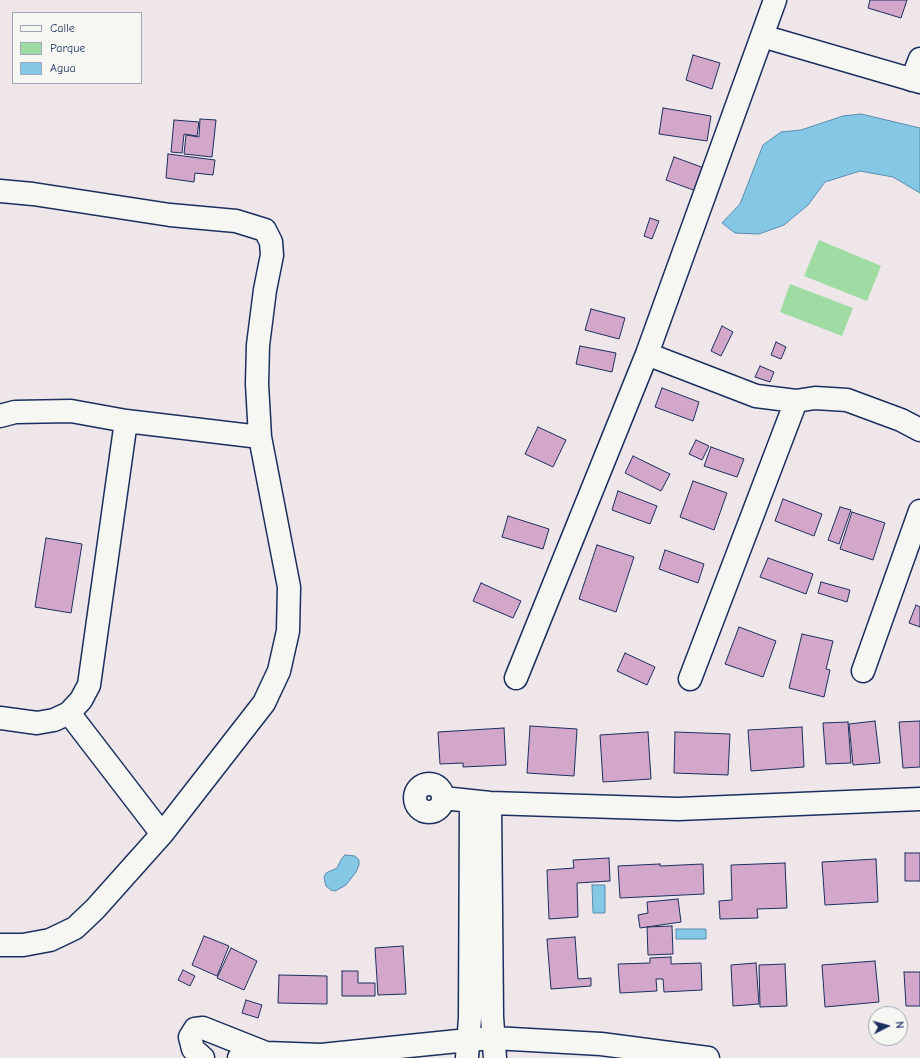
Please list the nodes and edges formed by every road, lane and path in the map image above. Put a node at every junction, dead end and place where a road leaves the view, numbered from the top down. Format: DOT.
graph roads {
  1 [pos="775,0"];
  2 [pos="762,36"];
  3 [pos="920,59"];
  4 [pos="916,81"];
  5 [pos="0,191"];
  6 [pos="33,194"];
  7 [pos="0,199"];
  8 [pos="647,354"];
  9 [pos="796,401"];
  10 [pos="0,416"];
  11 [pos="126,421"];
  12 [pos="920,430"];
  13 [pos="260,437"];
  14 [pos="920,510"];
  15 [pos="863,671"];
  16 [pos="516,678"];
  17 [pos="690,678"];
  18 [pos="69,713"];
  19 [pos="0,718"];
  20 [pos="443,798"];
  21 [pos="920,799"];
  22 [pos="481,802"];
  23 [pos="162,834"];
  24 [pos="0,945"];
  25 [pos="495,1048"];
  26 [pos="467,1049"];
  27 [pos="267,1054"];
  28 [pos="203,1058"];
  29 [pos="239,1058"];
  30 [pos="708,1058"];
  1 -- 2 [label="street"];
  2 -- 4 [label="street"];
  2 -- 8 [label="street"];
  3 -- 4 [label="street"];
  5 -- 6 [label="street"];
  6 -- 7 [label="street"];
  6 -- 13 [label="street"];
  8 -- 9 [label="street"];
  8 -- 16 [label="street"];
  9 -- 12 [label="street"];
  9 -- 17 [label="street"];
  10 -- 11 [label="street"];
  11 -- 13 [label="street"];
  11 -- 18 [label="street"];
  13 -- 23 [label="street"];
  14 -- 15 [label="street"];
  18 -- 19 [label="street"];
  18 -- 23 [label="street"];
  20 -- 22 [label="street"];
  21 -- 22 [label="street"];
  22 -- 25 [label="street"];
  22 -- 26 [label="street"];
  23 -- 24 [label="street"];
  25 -- 26 [label="street"];
  25 -- 30 [label="street"];
  26 -- 27 [label="street"];
  27 -- 28 [label="street"];
  27 -- 29 [label="street"];
}
